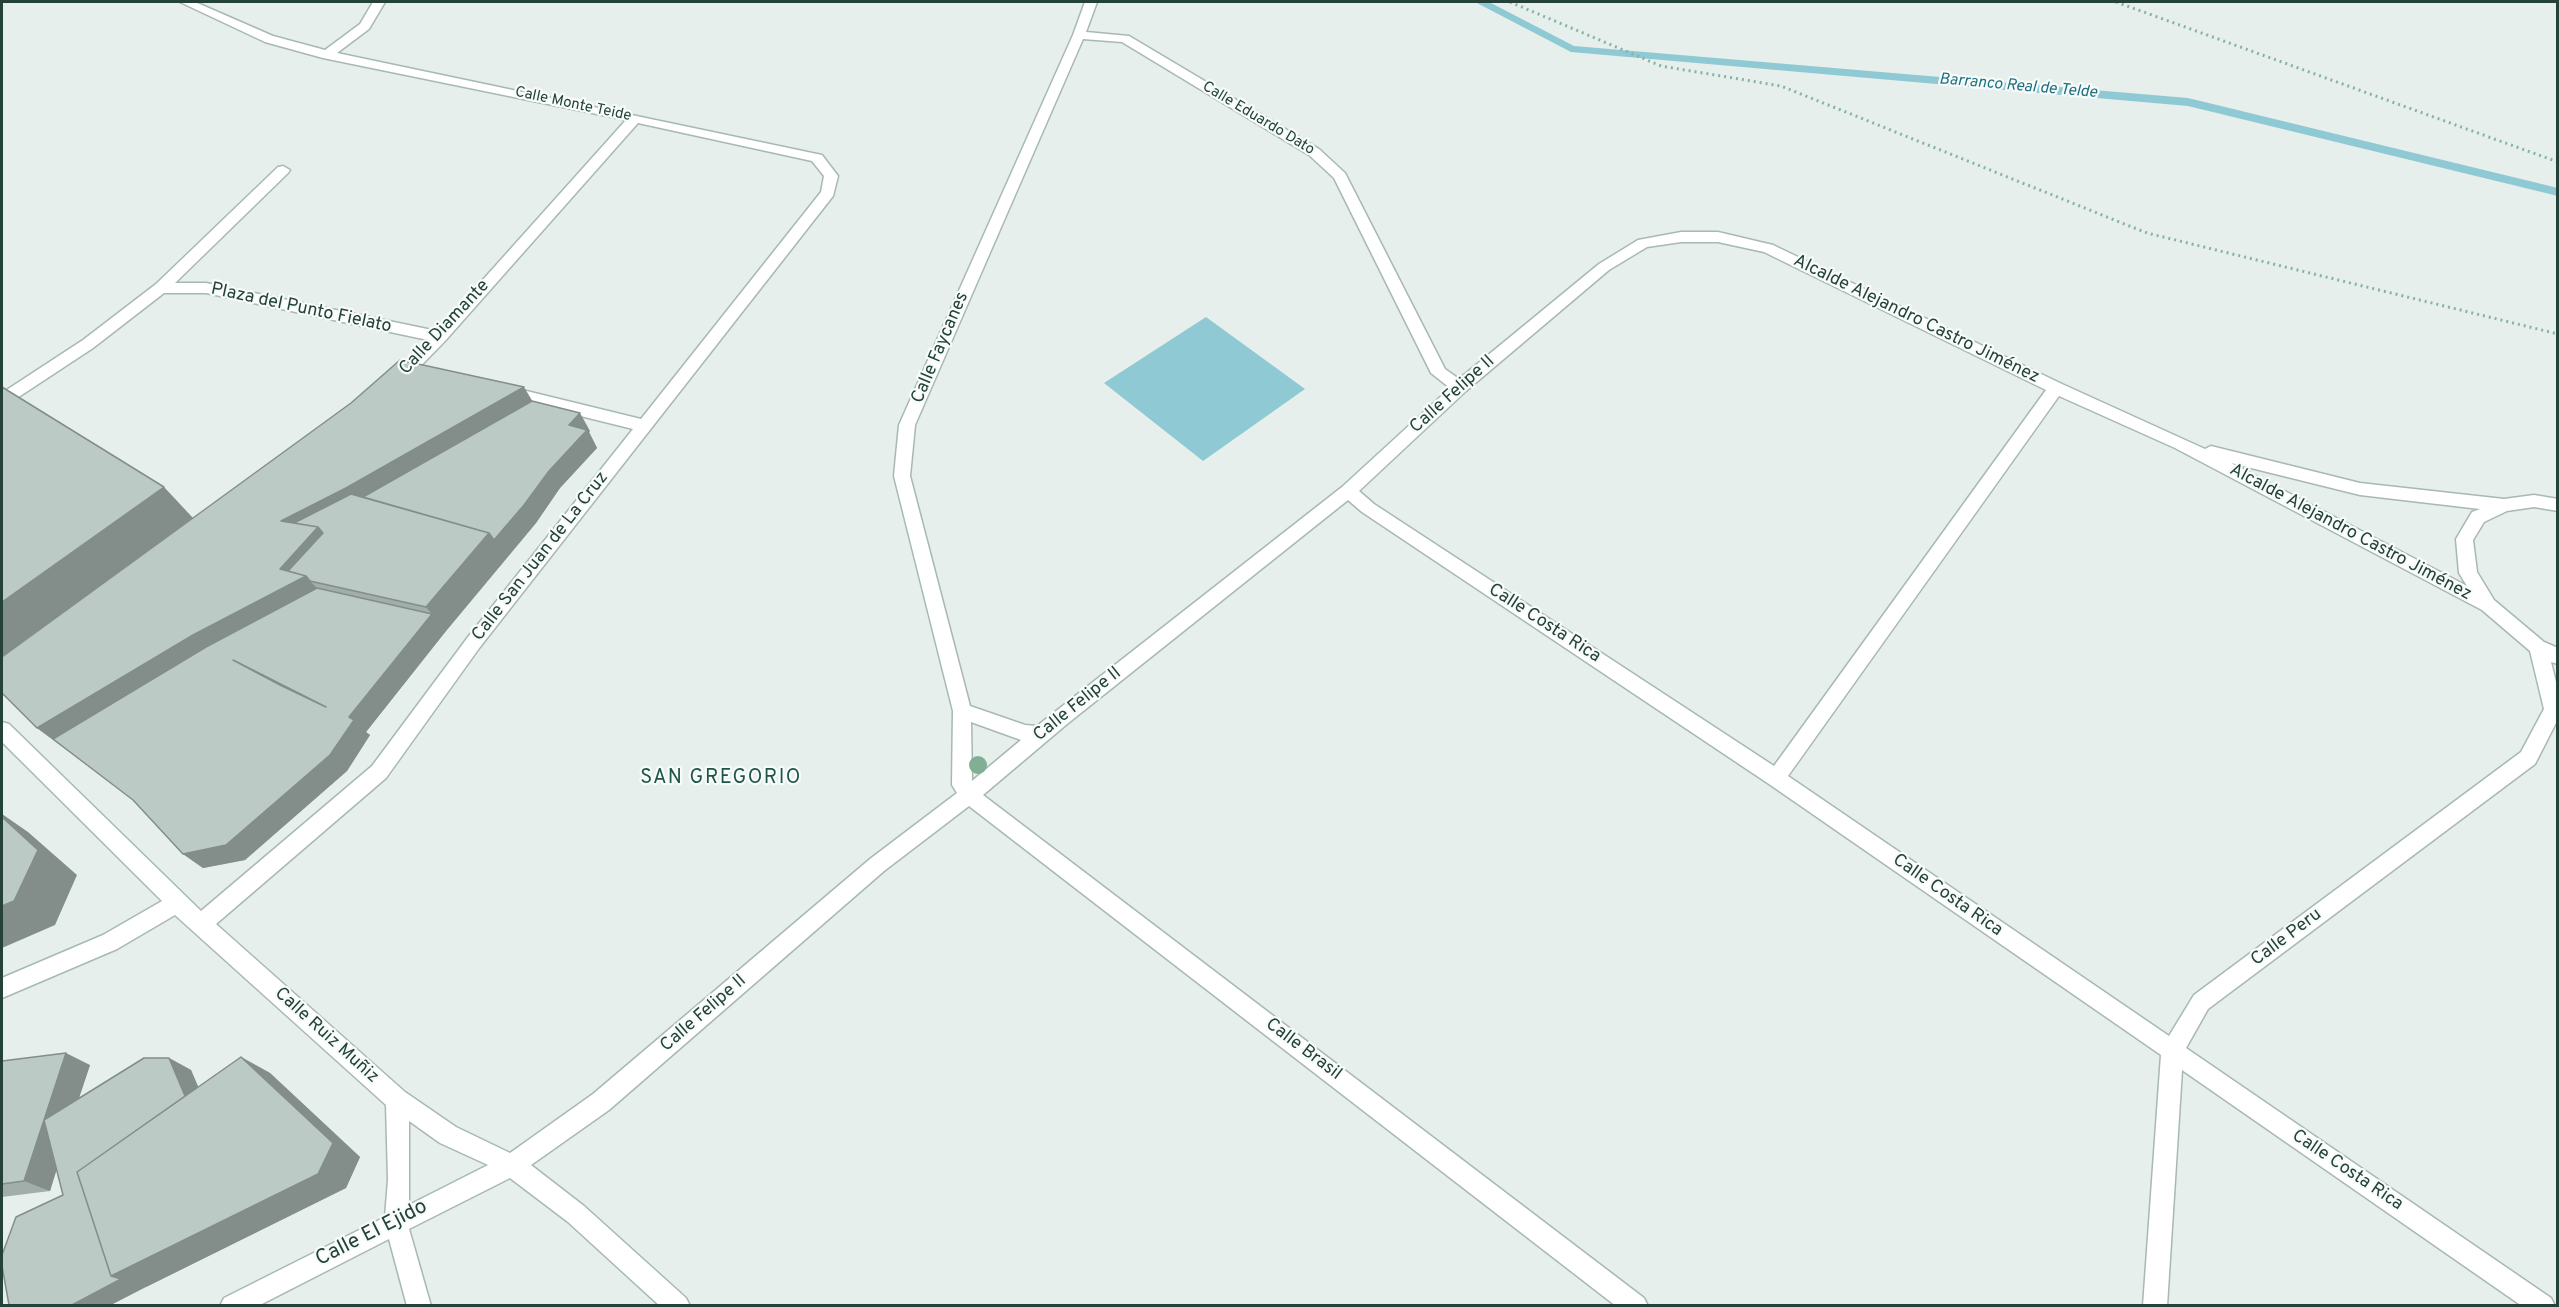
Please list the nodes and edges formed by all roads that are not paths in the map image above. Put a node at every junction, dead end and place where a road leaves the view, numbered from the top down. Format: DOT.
graph roads {
  1 [pos="186,2"];
  2 [pos="379,2"];
  3 [pos="1091,2"];
  4 [pos="1079,34"];
  5 [pos="327,55"];
  6 [pos="635,118"];
  7 [pos="817,158"];
  8 [pos="283,170"];
  9 [pos="1643,243"];
  10 [pos="161,288"];
  11 [pos="440,338"];
  12 [pos="1460,387"];
  13 [pos="488,388"];
  14 [pos="2056,388"];
  15 [pos="383,391"];
  16 [pos="2,400"];
  17 [pos="644,426"];
  18 [pos="2181,444"];
  19 [pos="1348,491"];
  20 [pos="2504,505"];
  21 [pos="2558,505"];
  22 [pos="2488,605"];
  23 [pos="2538,647"];
  24 [pos="2558,657"];
  25 [pos="962,711"];
  26 [pos="2,730"];
  27 [pos="1041,735"];
  28 [pos="1776,777"];
  29 [pos="969,795"];
  30 [pos="177,903"];
  31 [pos="201,924"];
  32 [pos="2,988"];
  33 [pos="2172,1052"];
  34 [pos="397,1100"];
  35 [pos="512,1165"];
  36 [pos="396,1222"];
  37 [pos="232,1305"];
  38 [pos="419,1305"];
  39 [pos="678,1305"];
  40 [pos="1636,1305"];
  41 [pos="2155,1305"];
  42 [pos="2543,1305"];
  1 -- 5 [label="street, Calle Monte Teide"];
  2 -- 5 [label="street"];
  3 -- 4 [label="street, Calle Faycanes"];
  4 -- 12 [label="street, Calle Eduardo Dato"];
  4 -- 25 [label="street, Calle Faycanes"];
  5 -- 6 [label="street, Calle Monte Teide"];
  6 -- 7 [label="street, Calle Monte Teide"];
  6 -- 11 [label="street, Calle Diamante"];
  7 -- 17 [label="street, Calle San Juan de La Cruz"];
  8 -- 10 [label="street"];
  9 -- 12 [label="street, Calle Felipe II"];
  9 -- 14 [label="street, Alcalde Alejandro Castro Jiménez"];
  10 -- 11 [label="street, Plaza del Punto Fielato"];
  10 -- 16 [label="street"];
  11 -- 15 [label="street, Calle Diamante"];
  12 -- 19 [label="street, Calle Felipe II"];
  13 -- 17 [label="street"];
  14 -- 18 [label="street, Alcalde Alejandro Castro Jiménez"];
  14 -- 28 [label="street"];
  17 -- 31 [label="street, Calle San Juan de La Cruz"];
  18 -- 20 [label="street, Alcalde Alejandro Castro Jiménez"];
  18 -- 22 [label="street, Alcalde Alejandro Castro Jiménez"];
  19 -- 27 [label="street, Calle Felipe II"];
  19 -- 28 [label="street, Calle Costa Rica"];
  20 -- 21 [label="street"];
  20 -- 22 [label="street"];
  22 -- 23 [label="street"];
  23 -- 24 [label="street"];
  23 -- 33 [label="street, Calle Peru"];
  25 -- 27 [label="street"];
  25 -- 29 [label="street, Calle Faycanes"];
  26 -- 30 [label="street, Calle Ruiz Muñiz"];
  27 -- 29 [label="street, Calle Felipe II"];
  28 -- 33 [label="street, Calle Costa Rica"];
  29 -- 35 [label="street, Calle Felipe II"];
  29 -- 40 [label="street, Calle Brasil"];
  30 -- 31 [label="street, Calle Ruiz Muñiz"];
  30 -- 32 [label="street"];
  31 -- 34 [label="street, Calle Ruiz Muñiz"];
  33 -- 41 [label="street, Calle Peru"];
  33 -- 42 [label="street, Calle Costa Rica"];
  34 -- 35 [label="street, Calle Ruiz Muñiz"];
  34 -- 36 [label="street"];
  35 -- 36 [label="street, Calle El Ejido"];
  35 -- 39 [label="street, Calle Ruiz Muñiz"];
  36 -- 37 [label="street, Calle El Ejido"];
  36 -- 38 [label="street"];
}
